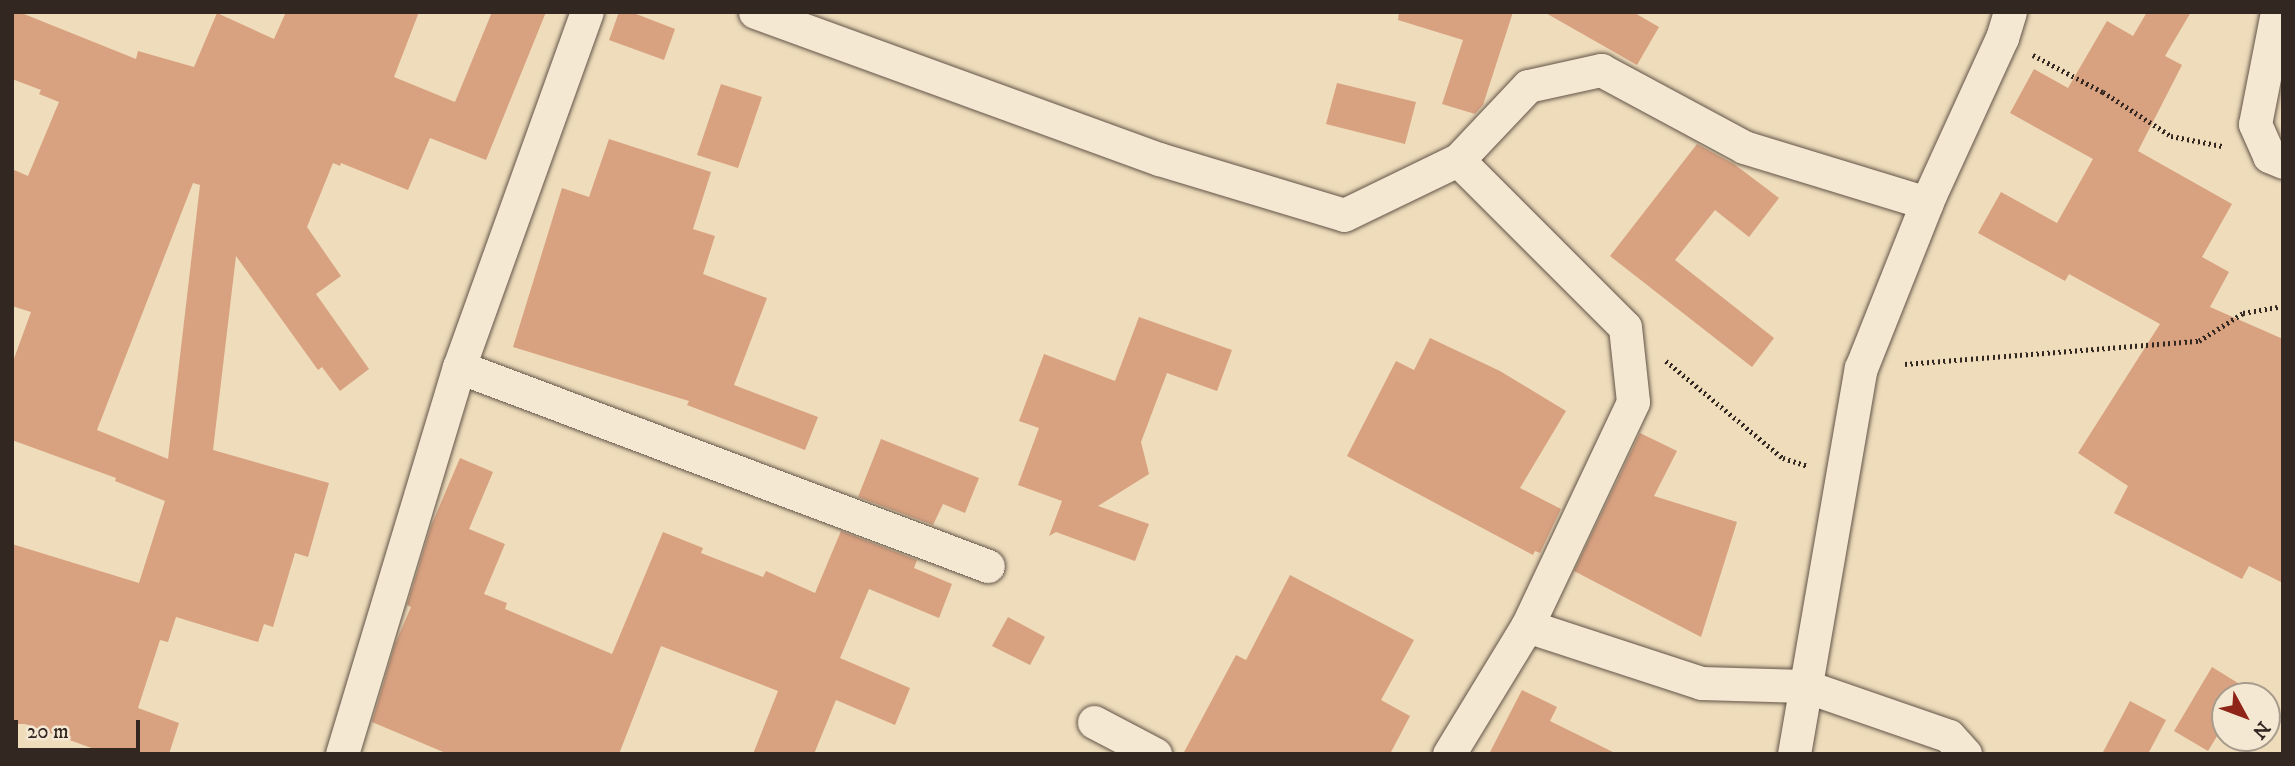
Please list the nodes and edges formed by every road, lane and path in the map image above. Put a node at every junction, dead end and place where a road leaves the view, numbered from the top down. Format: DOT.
graph roads {
  1 [pos="587,12"];
  2 [pos="755,12"];
  3 [pos="2277,12"];
  4 [pos="2006,25"];
  5 [pos="2276,159"];
  6 [pos="1458,160"];
  7 [pos="1927,203"];
  8 [pos="2283,306"];
  9 [pos="1625,327"];
  10 [pos="459,367"];
  11 [pos="1861,368"];
  12 [pos="1842,478"];
  13 [pos="988,566"];
  14 [pos="1527,626"];
  15 [pos="1805,686"];
  16 [pos="1094,722"];
  17 [pos="342,754"];
  18 [pos="1155,754"];
  19 [pos="1450,754"];
  20 [pos="1794,754"];
  21 [pos="1965,754"];
  1 -- 10 [label="street"];
  2 -- 6 [label="street"];
  3 -- 5 [label="street"];
  4 -- 5 [label="path"];
  4 -- 7 [label="street"];
  6 -- 7 [label="street"];
  6 -- 9 [label="street"];
  7 -- 11 [label="street"];
  8 -- 11 [label="path"];
  9 -- 12 [label="path"];
  9 -- 14 [label="street"];
  10 -- 13 [label="street"];
  10 -- 17 [label="street"];
  11 -- 12 [label="street"];
  12 -- 15 [label="street"];
  14 -- 15 [label="street"];
  14 -- 19 [label="street"];
  15 -- 20 [label="street"];
  15 -- 21 [label="street"];
  16 -- 18 [label="street"];
}
